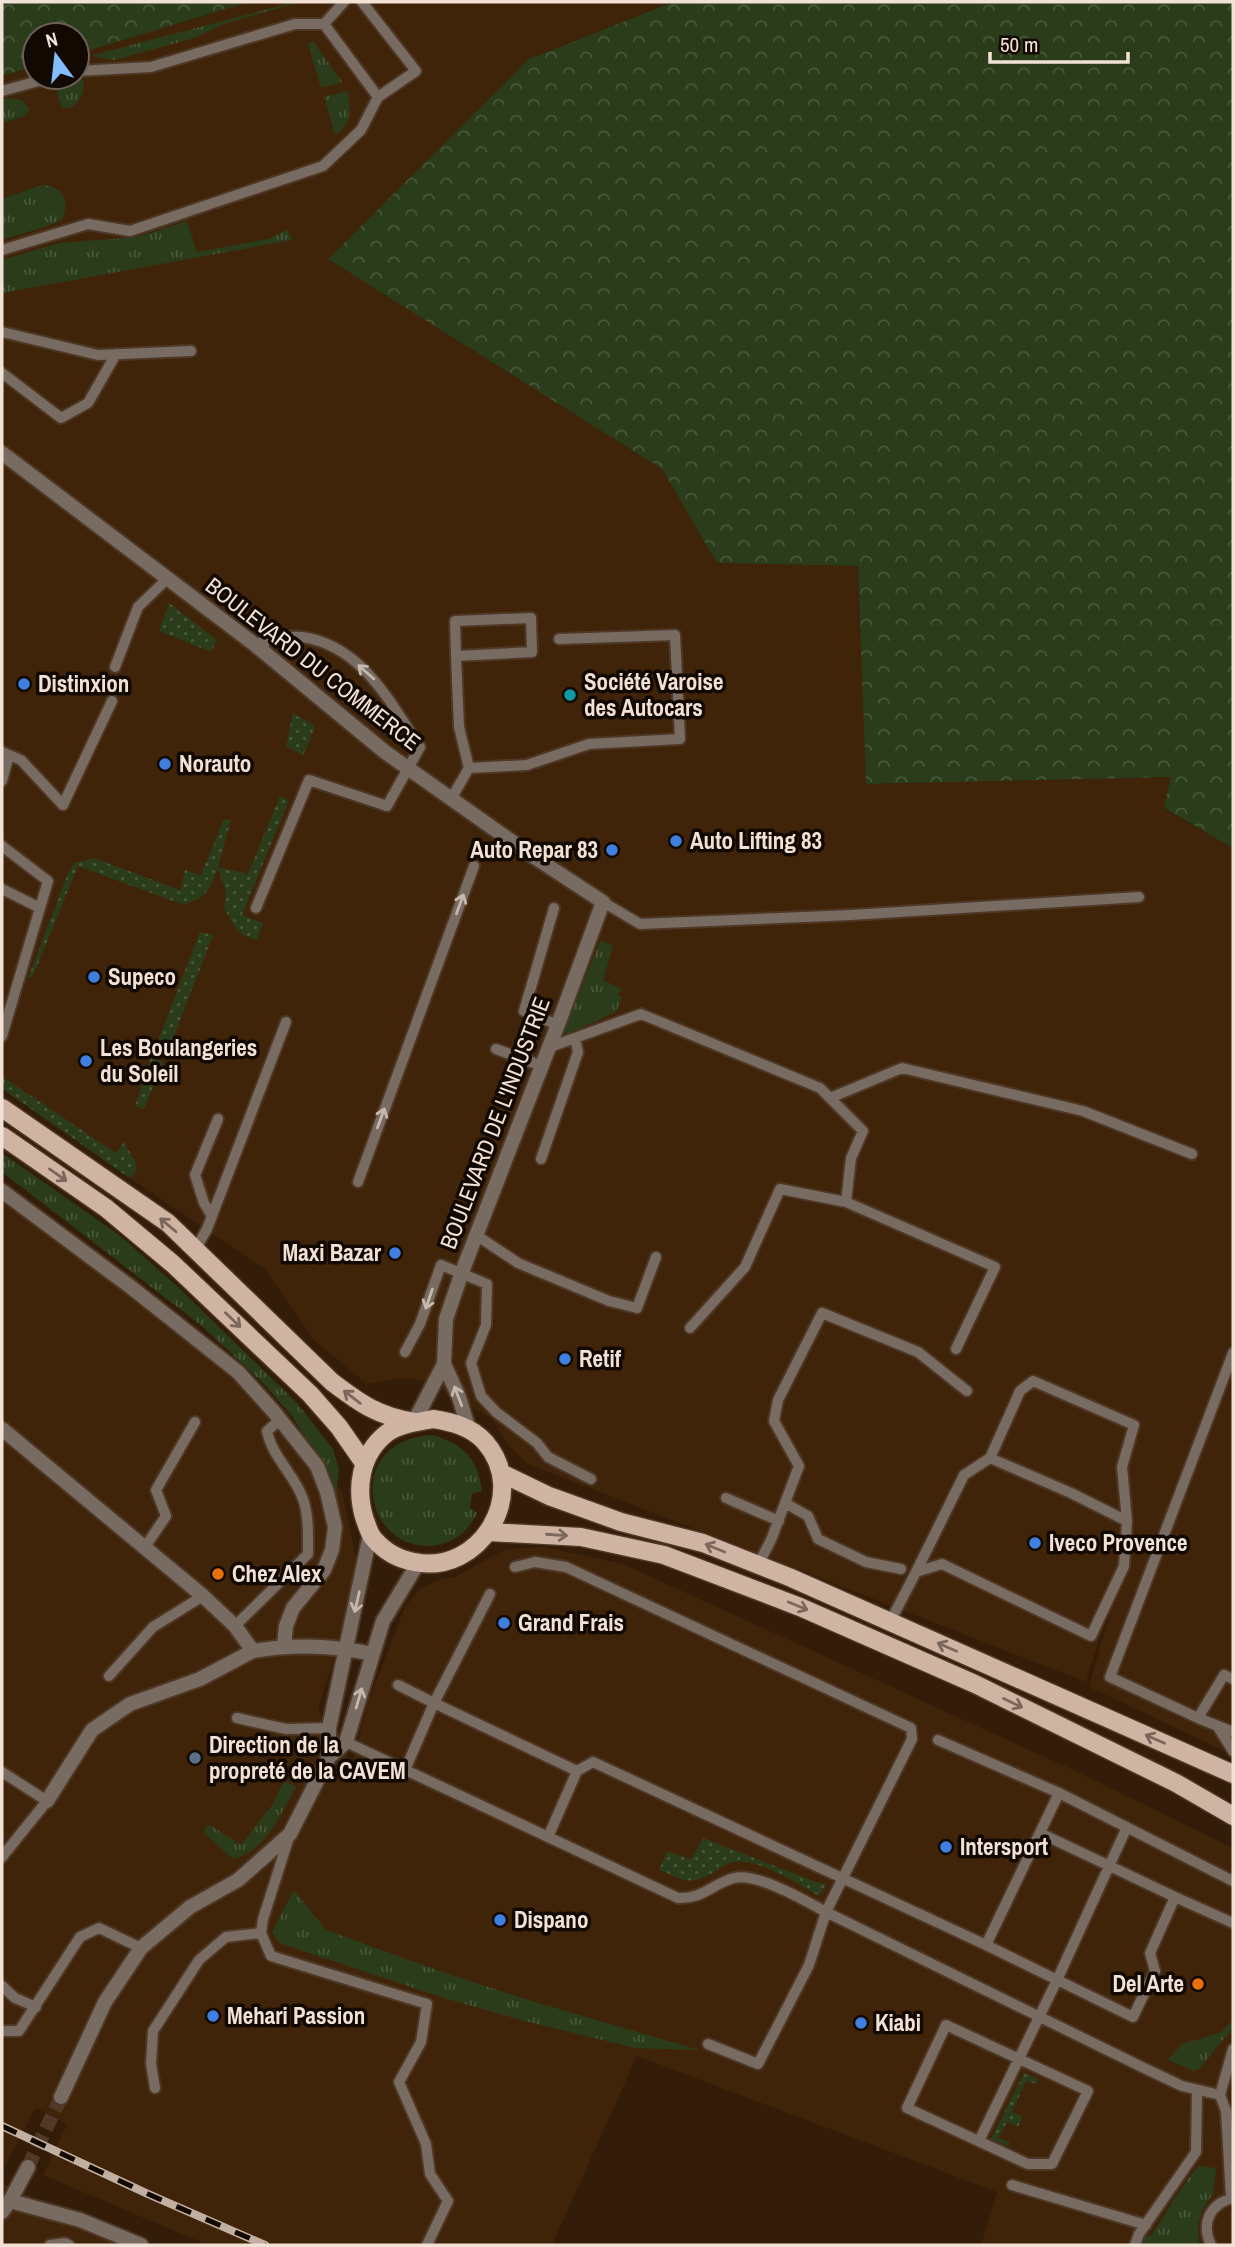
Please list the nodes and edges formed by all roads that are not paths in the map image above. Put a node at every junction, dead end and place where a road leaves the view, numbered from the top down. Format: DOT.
graph roads {
  1 [pos="345,2"];
  2 [pos="362,2"];
  3 [pos="324,24"];
  4 [pos="91,70"];
  5 [pos="21,85"];
  6 [pos="2,90"];
  7 [pos="378,97"];
  8 [pos="2,250"];
  9 [pos="2,332"];
  10 [pos="191,351"];
  11 [pos="116,354"];
  12 [pos="2,373"];
  13 [pos="2,453"];
  14 [pos="167,578"];
  15 [pos="559,639"];
  16 [pos="254,644"];
  17 [pos="456,656"];
  18 [pos="115,667"];
  19 [pos="111,701"];
  20 [pos="6,754"];
  21 [pos="407,768"];
  22 [pos="469,768"];
  23 [pos="2,781"];
  24 [pos="451,799"];
  25 [pos="2,846"];
  26 [pos="474,866"];
  27 [pos="2,889"];
  28 [pos="1139,897"];
  29 [pos="603,902"];
  30 [pos="40,908"];
  31 [pos="256,908"];
  32 [pos="554,908"];
  33 [pos="286,1021"];
  34 [pos="558,1025"];
  35 [pos="2,1036"];
  36 [pos="575,1038"];
  37 [pos="550,1047"];
  38 [pos="496,1049"];
  39 [pos="542,1066"];
  40 [pos="830,1098"];
  41 [pos="2,1108"];
  42 [pos="219,1119"];
  43 [pos="2,1136"];
  44 [pos="1192,1154"];
  45 [pos="541,1159"];
  46 [pos="358,1182"];
  47 [pos="2,1191"];
  48 [pos="846,1202"];
  49 [pos="212,1216"];
  50 [pos="476,1235"];
  51 [pos="195,1250"];
  52 [pos="656,1257"];
  53 [pos="462,1272"];
  54 [pos="690,1328"];
  55 [pos="957,1349"];
  56 [pos="405,1352"];
  57 [pos="1233,1353"];
  58 [pos="444,1364"];
  59 [pos="967,1391"];
  60 [pos="281,1419"];
  61 [pos="195,1422"];
  62 [pos="414,1422"];
  63 [pos="2,1429"];
  64 [pos="470,1430"];
  65 [pos="989,1458"];
  66 [pos="364,1463"];
  67 [pos="501,1473"];
  68 [pos="591,1479"];
  69 [pos="726,1498"];
  70 [pos="785,1503"];
  71 [pos="779,1521"];
  72 [pos="1127,1521"];
  73 [pos="489,1532"];
  74 [pos="370,1535"];
  75 [pos="145,1548"];
  76 [pos="418,1563"];
  77 [pos="758,1565"];
  78 [pos="515,1567"];
  79 [pos="901,1569"];
  80 [pos="916,1572"];
  81 [pos="490,1594"];
  82 [pos="203,1596"];
  83 [pos="890,1622"];
  84 [pos="235,1626"];
  85 [pos="284,1646"];
  86 [pos="346,1648"];
  87 [pos="253,1651"];
  88 [pos="372,1654"];
  89 [pos="109,1676"];
  90 [pos="1233,1679"];
  91 [pos="398,1685"];
  92 [pos="434,1703"];
  93 [pos="237,1718"];
  94 [pos="1198,1718"];
  95 [pos="1218,1727"];
  96 [pos="328,1728"];
  97 [pos="1233,1732"];
  98 [pos="938,1740"];
  99 [pos="346,1742"];
  100 [pos="1233,1751"];
  101 [pos="329,1757"];
  102 [pos="405,1770"];
  103 [pos="577,1771"];
  104 [pos="2,1772"];
  105 [pos="1233,1774"];
  106 [pos="1059,1793"];
  107 [pos="47,1801"];
  108 [pos="1233,1816"];
  109 [pos="1127,1828"];
  110 [pos="1040,1833"];
  111 [pos="290,1834"];
  112 [pos="548,1837"];
  113 [pos="2,1857"];
  114 [pos="1110,1866"];
  115 [pos="843,1878"];
  116 [pos="1233,1881"];
  117 [pos="1175,1896"];
  118 [pos="826,1912"];
  119 [pos="1233,1923"];
  120 [pos="261,1933"];
  121 [pos="986,1945"];
  122 [pos="141,1948"];
  123 [pos="1057,1980"];
  124 [pos="2,1986"];
  125 [pos="36,2007"];
  126 [pos="1038,2016"];
  127 [pos="2,2031"];
  128 [pos="708,2044"];
  129 [pos="1233,2049"];
  130 [pos="1018,2058"];
  131 [pos="155,2088"];
  132 [pos="1197,2090"];
  133 [pos="1220,2095"];
  134 [pos="61,2097"];
  135 [pos="979,2141"];
  136 [pos="28,2167"];
  137 [pos="1012,2185"];
  138 [pos="1232,2198"];
  139 [pos="6,2206"];
  140 [pos="1146,2225"];
  141 [pos="50,2245"];
  142 [pos="69,2245"];
  143 [pos="141,2245"];
  144 [pos="427,2245"];
  145 [pos="1135,2245"];
  146 [pos="1211,2245"];
  1 -- 3 [label="lane"];
  2 -- 7 [label="lane"];
  3 -- 4 [label="lane"];
  3 -- 7 [label="lane"];
  5 -- 6 [label="lane"];
  7 -- 8 [label="lane"];
  9 -- 11 [label="lane"];
  10 -- 11 [label="lane"];
  11 -- 12 [label="lane"];
  13 -- 14 [label="street, BOULEVARD DU COMMERCE"];
  14 -- 16 [label="street, BOULEVARD DU COMMERCE"];
  14 -- 18 [label="lane"];
  15 -- 22 [label="lane"];
  16 -- 21 [label="street, BOULEVARD DU COMMERCE"];
  21 -- 16 [label="lane, one-way"];
  17 -- 17 [label="lane"];
  17 -- 22 [label="lane"];
  19 -- 20 [label="lane"];
  20 -- 23 [label="lane"];
  21 -- 24 [label="street, BOULEVARD DU COMMERCE"];
  21 -- 31 [label="lane"];
  22 -- 24 [label="lane"];
  24 -- 29 [label="street, BOULEVARD DU COMMERCE"];
  25 -- 30 [label="lane"];
  46 -- 26 [label="lane, one-way"];
  27 -- 30 [label="lane"];
  28 -- 29 [label="lane"];
  29 -- 34 [label="street, BOULEVARD DE L'INDUSTRIE"];
  30 -- 35 [label="lane"];
  32 -- 34 [label="lane"];
  33 -- 49 [label="lane"];
  34 -- 37 [label="street, BOULEVARD DE L'INDUSTRIE"];
  36 -- 37 [label="lane"];
  36 -- 40 [label="lane"];
  36 -- 45 [label="lane"];
  37 -- 39 [label="street, BOULEVARD DE L'INDUSTRIE"];
  38 -- 39 [label="lane"];
  39 -- 50 [label="street, BOULEVARD DE L'INDUSTRIE"];
  40 -- 44 [label="lane"];
  40 -- 48 [label="lane"];
  51 -- 41 [label="main road, one-way"];
  42 -- 49 [label="lane"];
  43 -- 66 [label="main road, one-way"];
  47 -- 60 [label="street"];
  48 -- 54 [label="lane"];
  48 -- 55 [label="lane"];
  49 -- 51 [label="lane"];
  50 -- 52 [label="lane"];
  50 -- 53 [label="street, BOULEVARD DE L'INDUSTRIE"];
  62 -- 51 [label="main road, one-way"];
  53 -- 56 [label="lane, one-way"];
  53 -- 58 [label="street, BOULEVARD DE L'INDUSTRIE"];
  53 -- 68 [label="lane"];
  57 -- 94 [label="lane"];
  58 -- 62 [label="street, BOULEVARD DE L'INDUSTRIE"];
  64 -- 58 [label="street, BOULEVARD DE L'INDUSTRIE, one-way"];
  59 -- 70 [label="lane"];
  60 -- 84 [label="lane"];
  60 -- 85 [label="street"];
  61 -- 75 [label="lane"];
  62 -- 64 [label="main road"];
  62 -- 66 [label="main road"];
  63 -- 75 [label="street"];
  64 -- 67 [label="main road"];
  65 -- 72 [label="lane"];
  65 -- 72 [label="lane"];
  65 -- 80 [label="lane"];
  66 -- 74 [label="main road"];
  67 -- 73 [label="main road"];
  77 -- 67 [label="main road, one-way"];
  69 -- 71 [label="lane"];
  70 -- 71 [label="lane"];
  70 -- 79 [label="lane"];
  71 -- 77 [label="lane"];
  72 -- 80 [label="lane"];
  73 -- 76 [label="main road"];
  73 -- 108 [label="main road, one-way"];
  74 -- 76 [label="main road"];
  74 -- 86 [label="street, one-way"];
  75 -- 82 [label="street"];
  76 -- 88 [label="street"];
  77 -- 83 [label="main road"];
  78 -- 115 [label="lane"];
  80 -- 83 [label="lane"];
  81 -- 92 [label="lane"];
  82 -- 84 [label="street"];
  82 -- 89 [label="lane"];
  105 -- 83 [label="main road, one-way"];
  84 -- 87 [label="street"];
  85 -- 86 [label="street"];
  85 -- 87 [label="street"];
  86 -- 88 [label="street"];
  86 -- 96 [label="street"];
  87 -- 107 [label="street"];
  99 -- 88 [label="street, one-way"];
  90 -- 94 [label="lane"];
  91 -- 92 [label="lane"];
  92 -- 102 [label="lane"];
  92 -- 103 [label="lane"];
  93 -- 96 [label="lane"];
  94 -- 95 [label="lane"];
  95 -- 97 [label="lane"];
  95 -- 100 [label="lane"];
  96 -- 101 [label="street"];
  98 -- 106 [label="lane"];
  99 -- 101 [label="street"];
  99 -- 102 [label="lane"];
  101 -- 111 [label="street"];
  102 -- 112 [label="lane"];
  103 -- 112 [label="lane"];
  103 -- 115 [label="lane"];
  104 -- 107 [label="lane"];
  106 -- 109 [label="lane"];
  106 -- 110 [label="lane"];
  107 -- 113 [label="lane"];
  109 -- 114 [label="lane"];
  109 -- 116 [label="lane"];
  110 -- 114 [label="lane"];
  110 -- 121 [label="lane"];
  111 -- 120 [label="lane"];
  111 -- 122 [label="street"];
  112 -- 118 [label="lane"];
  114 -- 117 [label="lane"];
  114 -- 123 [label="lane"];
  115 -- 118 [label="lane"];
  115 -- 121 [label="lane"];
  117 -- 119 [label="lane"];
  117 -- 123 [label="lane"];
  118 -- 126 [label="lane"];
  118 -- 128 [label="lane"];
  120 -- 131 [label="lane"];
  120 -- 144 [label="lane"];
  121 -- 123 [label="lane"];
  122 -- 125 [label="lane"];
  122 -- 134 [label="street"];
  123 -- 126 [label="lane"];
  124 -- 125 [label="lane"];
  125 -- 127 [label="lane"];
  126 -- 130 [label="lane"];
  126 -- 132 [label="lane"];
  129 -- 133 [label="lane"];
  130 -- 135 [label="lane"];
  130 -- 135 [label="lane"];
  130 -- 135 [label="lane"];
  132 -- 133 [label="lane"];
  132 -- 140 [label="lane"];
  133 -- 138 [label="lane"];
  136 -- 139 [label="street"];
  137 -- 140 [label="lane"];
  138 -- 146 [label="lane"];
  139 -- 143 [label="street"];
  140 -- 145 [label="lane"];
  141 -- 142 [label="lane"];
}
